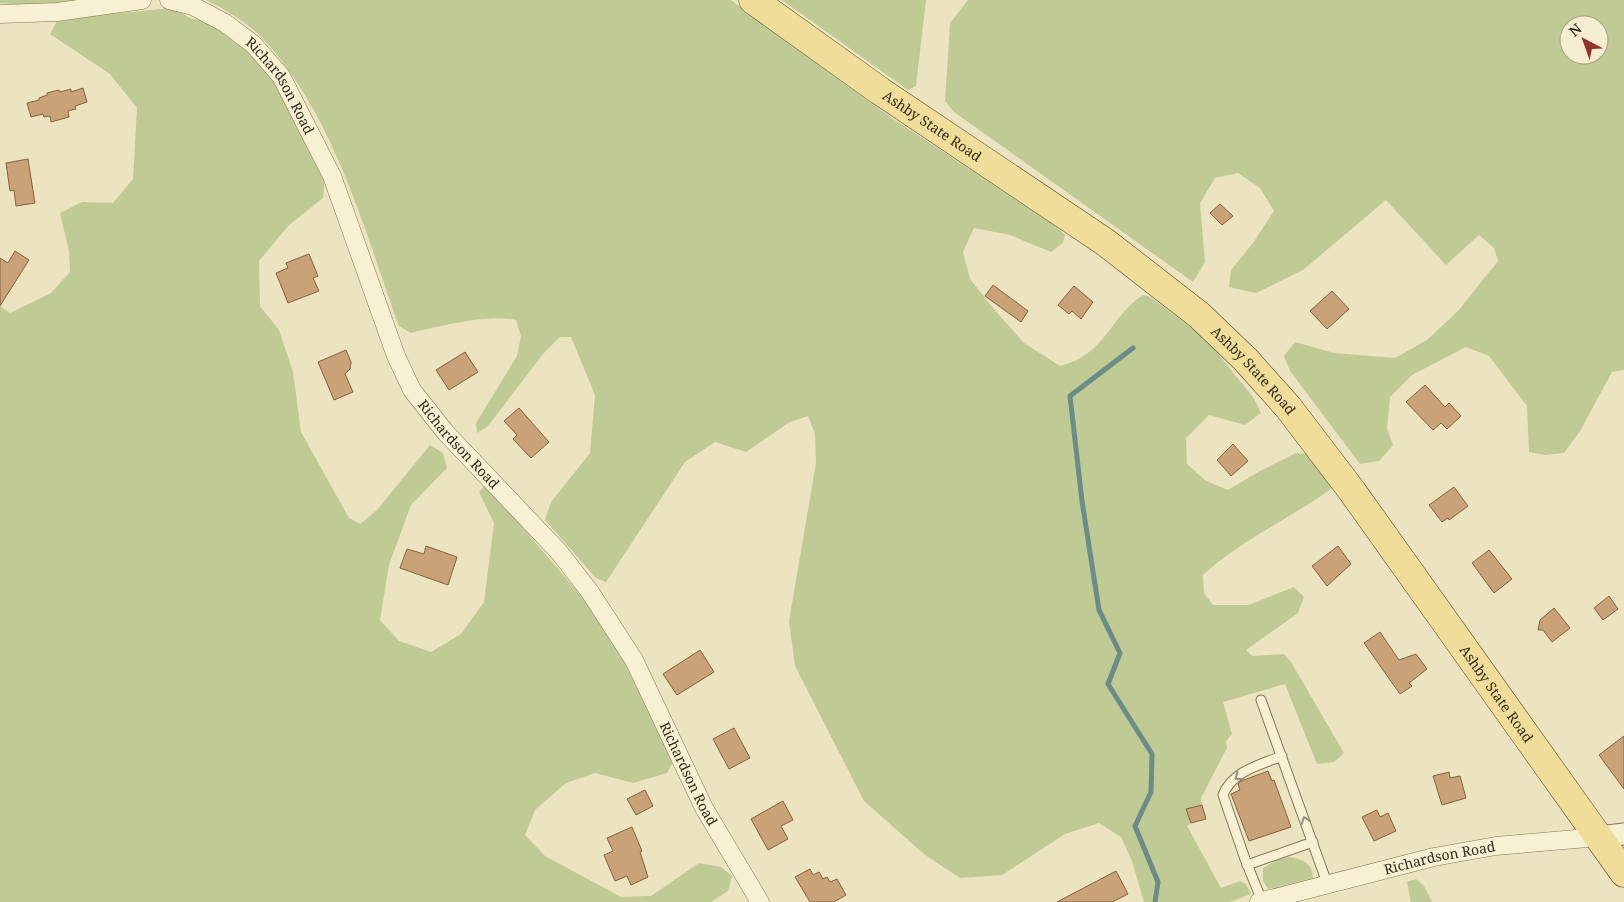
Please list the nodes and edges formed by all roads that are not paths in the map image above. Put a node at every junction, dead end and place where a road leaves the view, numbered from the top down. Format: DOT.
graph roads {
  1 [pos="142,0"];
  2 [pos="169,0"];
  3 [pos="753,0"];
  4 [pos="0,14"];
  5 [pos="1261,700"];
  6 [pos="1282,756"];
  7 [pos="1611,836"];
  8 [pos="1313,842"];
  9 [pos="1247,864"];
  10 [pos="1624,873"];
  11 [pos="1327,883"];
  12 [pos="760,902"];
  13 [pos="1260,902"];
  1 -- 4 [label="street"];
  2 -- 12 [label="street, Richardson Road"];
  3 -- 7 [label="main road, Ashby State Road"];
  5 -- 6 [label="lane"];
  8 -- 6 [label="lane, one-way"];
  6 -- 9 [label="lane, one-way"];
  7 -- 10 [label="main road, Ashby State Road"];
  7 -- 11 [label="street, Richardson Road"];
  8 -- 9 [label="lane"];
  8 -- 11 [label="lane"];
  9 -- 13 [label="lane"];
  11 -- 13 [label="street, Richardson Road"];
}
